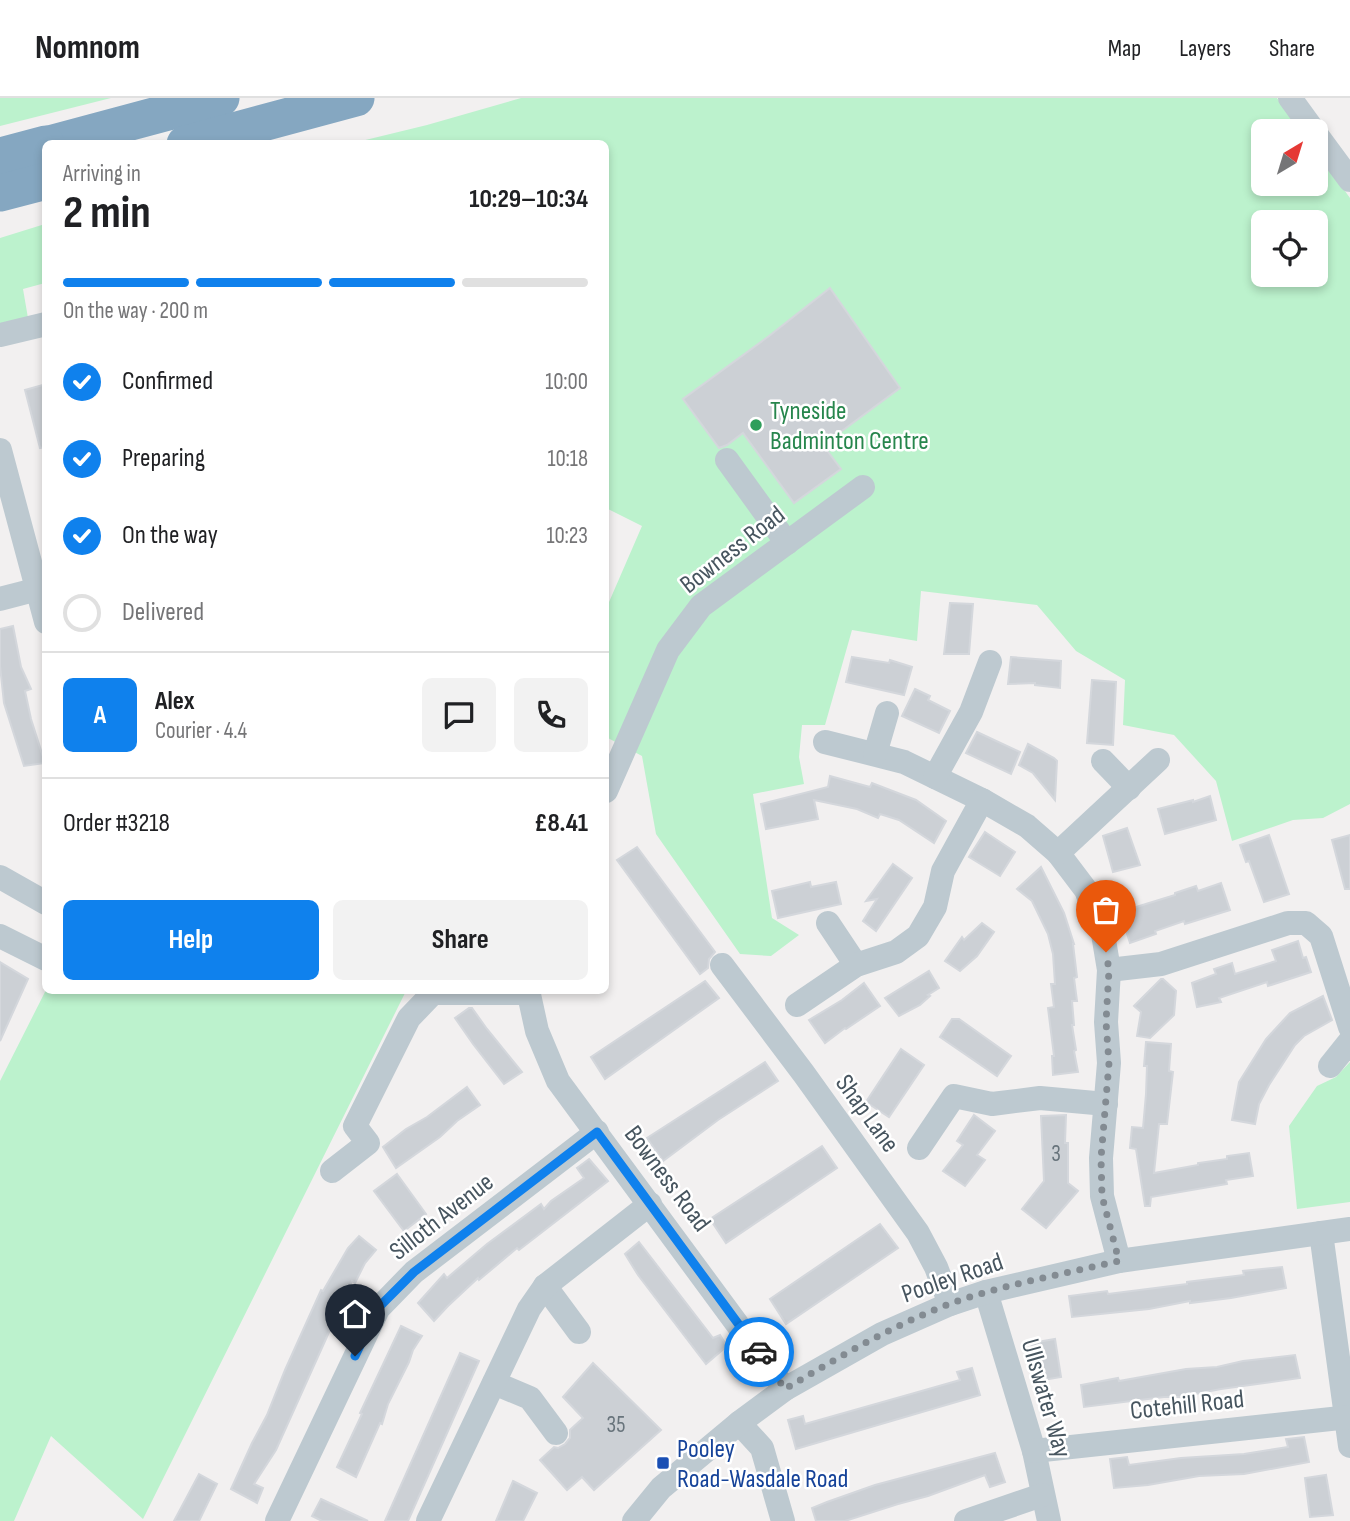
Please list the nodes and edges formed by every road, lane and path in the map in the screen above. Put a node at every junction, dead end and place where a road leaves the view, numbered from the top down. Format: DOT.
graph roads {
  1 [pos="221,98"];
  2 [pos="356,98"];
  3 [pos="1290,98"];
  4 [pos="1305,119"];
  5 [pos="62,140"];
  6 [pos="200,140"];
  7 [pos="42,145"];
  8 [pos="1328,150"];
  9 [pos="0,156"];
  10 [pos="1350,180"];
  11 [pos="42,182"];
  12 [pos="0,193"];
  13 [pos="42,325"];
  14 [pos="0,335"];
  15 [pos="0,450"];
  16 [pos="727,460"];
  17 [pos="863,487"];
  18 [pos="787,543"];
  19 [pos="41,588"];
  20 [pos="0,599"];
  21 [pos="990,662"];
  22 [pos="887,713"];
  23 [pos="825,742"];
  24 [pos="875,754"];
  25 [pos="1158,760"];
  26 [pos="1103,761"];
  27 [pos="935,777"];
  28 [pos="609,784"];
  29 [pos="1129,788"];
  30 [pos="982,800"];
  31 [pos="1058,853"];
  32 [pos="0,877"];
  33 [pos="42,900"];
  34 [pos="828,923"];
  35 [pos="0,936"];
  36 [pos="42,957"];
  37 [pos="722,965"];
  38 [pos="856,965"];
  39 [pos="1109,970"];
  40 [pos="432,994"];
  41 [pos="528,994"];
  42 [pos="797,1005"];
  43 [pos="1350,1027"];
  44 [pos="1350,1041"];
  45 [pos="1330,1066"];
  46 [pos="1106,1104"];
  47 [pos="597,1132"];
  48 [pos="919,1148"];
  49 [pos="332,1171"];
  50 [pos="650,1204"];
  51 [pos="1350,1228"];
  52 [pos="1321,1233"];
  53 [pos="1119,1261"];
  54 [pos="545,1286"];
  55 [pos="986,1293"];
  56 [pos="950,1304"];
  57 [pos="579,1332"];
  58 [pos="494,1383"];
  59 [pos="785,1389"];
  60 [pos="1348,1417"];
  61 [pos="739,1423"];
  62 [pos="556,1433"];
  63 [pos="1350,1446"];
  64 [pos="1034,1451"];
  65 [pos="1042,1495"];
  66 [pos="277,1521"];
  67 [pos="428,1521"];
  68 [pos="634,1521"];
  69 [pos="783,1521"];
  70 [pos="966,1521"];
  71 [pos="1049,1521"];
  1 -- 5 [label="highway"];
  2 -- 6 [label="highway"];
  3 -- 4 [label="street"];
  7 -- 9 [label="highway"];
  8 -- 10 [label="street"];
  11 -- 12 [label="highway"];
  13 -- 14 [label="street"];
  15 -- 19 [label="street"];
  16 -- 18 [label="street"];
  17 -- 18 [label="street, Bowness Road"];
  18 -- 28 [label="street, Bowness Road"];
  19 -- 20 [label="street"];
  21 -- 27 [label="street"];
  22 -- 24 [label="street"];
  23 -- 24 [label="street"];
  24 -- 27 [label="street"];
  25 -- 29 [label="street"];
  26 -- 29 [label="street"];
  27 -- 30 [label="street"];
  29 -- 31 [label="street"];
  30 -- 31 [label="street"];
  30 -- 38 [label="street"];
  31 -- 39 [label="street"];
  32 -- 33 [label="street"];
  34 -- 38 [label="street"];
  35 -- 36 [label="street"];
  37 -- 56 [label="street, Shap Lane"];
  38 -- 42 [label="street"];
  39 -- 43 [label="street"];
  39 -- 46 [label="street"];
  40 -- 49 [label="street"];
  41 -- 47 [label="street, Bowness Road"];
  44 -- 45 [label="street"];
  46 -- 48 [label="street"];
  46 -- 53 [label="street"];
  47 -- 50 [label="street, Bowness Road"];
  47 -- 66 [label="street, Silloth Avenue"];
  50 -- 54 [label="street"];
  50 -- 59 [label="street, Bowness Road"];
  51 -- 52 [label="street, Pooley Road"];
  52 -- 53 [label="street, Pooley Road"];
  52 -- 60 [label="street"];
  53 -- 55 [label="street, Pooley Road"];
  54 -- 57 [label="street"];
  54 -- 58 [label="street"];
  55 -- 56 [label="street, Pooley Road"];
  55 -- 64 [label="street, Ullswater Way"];
  56 -- 59 [label="street, Pooley Road"];
  58 -- 62 [label="street"];
  58 -- 67 [label="street"];
  59 -- 61 [label="street, Pooley Road"];
  60 -- 63 [label="street"];
  60 -- 64 [label="street, Cotehill Road"];
  61 -- 68 [label="street, Pooley Road"];
  61 -- 69 [label="street"];
  64 -- 65 [label="street, Ullswater Way"];
  65 -- 70 [label="street"];
  65 -- 71 [label="street, Ullswater Way"];
}
